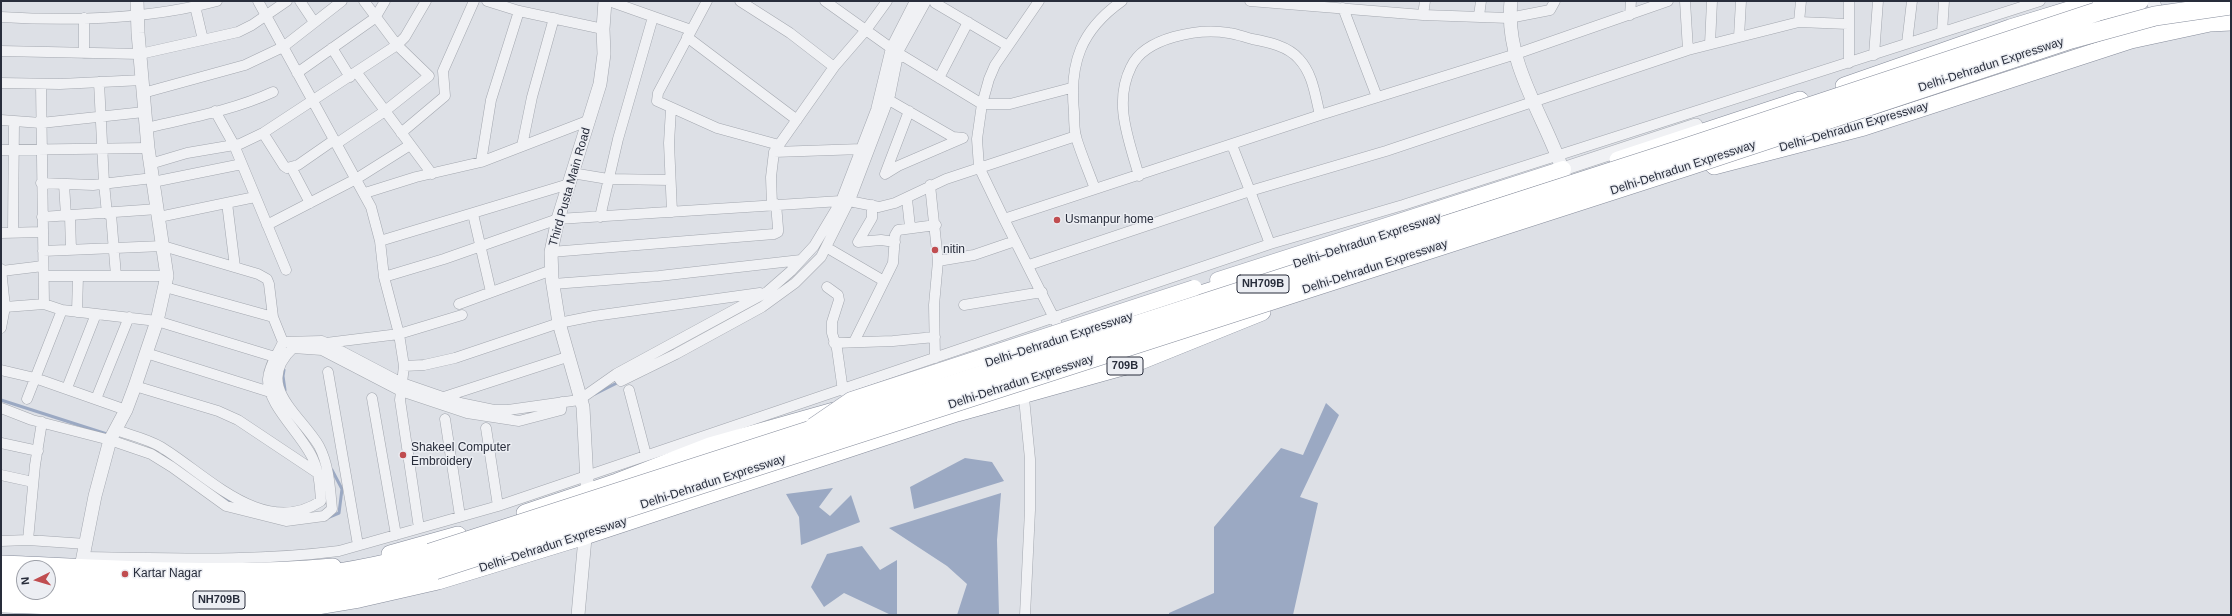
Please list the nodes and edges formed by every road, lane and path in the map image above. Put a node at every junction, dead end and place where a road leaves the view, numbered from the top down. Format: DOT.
graph roads {
  1 [pos="218,1"];
  2 [pos="258,1"];
  3 [pos="287,1"];
  4 [pos="300,1"];
  5 [pos="342,1"];
  6 [pos="364,1"];
  7 [pos="385,1"];
  8 [pos="426,1"];
  9 [pos="474,1"];
  10 [pos="487,1"];
  11 [pos="605,1"];
  12 [pos="609,1"];
  13 [pos="740,1"];
  14 [pos="825,1"];
  15 [pos="887,1"];
  16 [pos="915,1"];
  17 [pos="1039,1"];
  18 [pos="1122,1"];
  19 [pos="1250,1"];
  20 [pos="1263,1"];
  21 [pos="1425,1"];
  22 [pos="1481,1"];
  23 [pos="1511,1"];
  24 [pos="1555,1"];
  25 [pos="1631,1"];
  26 [pos="1668,1"];
  27 [pos="1685,1"];
  28 [pos="1712,1"];
  29 [pos="1741,1"];
  30 [pos="1801,1"];
  31 [pos="1849,1"];
  32 [pos="1878,1"];
  33 [pos="1912,1"];
  34 [pos="1944,1"];
  35 [pos="2040,1"];
  36 [pos="2098,1"];
  37 [pos="2139,1"];
  38 [pos="2153,1"];
  39 [pos="704,2"];
  40 [pos="931,2"];
  41 [pos="1324,4"];
  42 [pos="1359,5"];
  43 [pos="2231,5"];
  44 [pos="195,6"];
  45 [pos="137,7"];
  46 [pos="1342,8"];
  47 [pos="519,11"];
  48 [pos="266,15"];
  49 [pos="1424,15"];
  50 [pos="1630,15"];
  51 [pos="1479,16"];
  52 [pos="1,17"];
  53 [pos="654,17"];
  54 [pos="84,18"];
  55 [pos="375,18"];
  56 [pos="554,18"];
  57 [pos="1509,18"];
  58 [pos="314,22"];
  59 [pos="968,22"];
  60 [pos="1798,22"];
  61 [pos="2231,22"];
  62 [pos="1848,24"];
  63 [pos="603,29"];
  64 [pos="866,30"];
  65 [pos="1942,32"];
  66 [pos="2163,33"];
  67 [pos="689,34"];
  68 [pos="1739,36"];
  69 [pos="203,40"];
  70 [pos="1907,43"];
  71 [pos="1710,44"];
  72 [pos="283,46"];
  73 [pos="397,46"];
  74 [pos="1008,46"];
  75 [pos="332,48"];
  76 [pos="894,50"];
  77 [pos="1688,50"];
  78 [pos="1,51"];
  79 [pos="84,53"];
  80 [pos="140,54"];
  81 [pos="1516,54"];
  82 [pos="1874,55"];
  83 [pos="1849,63"];
  84 [pos="834,67"];
  85 [pos="297,73"];
  86 [pos="354,75"];
  87 [pos="939,78"];
  88 [pos="99,82"];
  89 [pos="1,83"];
  90 [pos="41,84"];
  91 [pos="143,87"];
  92 [pos="1071,88"];
  93 [pos="273,92"];
  94 [pos="884,97"];
  95 [pos="1377,97"];
  96 [pos="313,102"];
  97 [pos="1532,103"];
  98 [pos="982,104"];
  99 [pos="671,109"];
  100 [pos="1769,110"];
  101 [pos="216,111"];
  102 [pos="385,111"];
  103 [pos="909,111"];
  104 [pos="144,112"];
  105 [pos="1320,115"];
  106 [pos="101,116"];
  107 [pos="1,120"];
  108 [pos="590,120"];
  109 [pos="797,120"];
  110 [pos="14,121"];
  111 [pos="41,123"];
  112 [pos="146,128"];
  113 [pos="263,133"];
  114 [pos="401,133"];
  115 [pos="1076,136"];
  116 [pos="963,138"];
  117 [pos="977,139"];
  118 [pos="335,142"];
  119 [pos="234,145"];
  120 [pos="410,145"];
  121 [pos="1232,145"];
  122 [pos="522,146"];
  123 [pos="148,148"];
  124 [pos="102,149"];
  125 [pos="777,149"];
  126 [pos="862,149"];
  127 [pos="1,150"];
  128 [pos="14,150"];
  129 [pos="40,151"];
  130 [pos="1771,151"];
  131 [pos="481,162"];
  132 [pos="150,164"];
  133 [pos="242,164"];
  134 [pos="291,167"];
  135 [pos="979,167"];
  136 [pos="1562,167"];
  137 [pos="432,174"];
  138 [pos="1139,176"];
  139 [pos="570,178"];
  140 [pos="356,179"];
  141 [pos="608,179"];
  142 [pos="153,180"];
  143 [pos="670,180"];
  144 [pos="41,183"];
  145 [pos="104,183"];
  146 [pos="64,184"];
  147 [pos="930,185"];
  148 [pos="1095,189"];
  149 [pos="1250,191"];
  150 [pos="365,193"];
  151 [pos="255,197"];
  152 [pos="907,199"];
  153 [pos="846,201"];
  154 [pos="226,203"];
  155 [pos="310,203"];
  156 [pos="774,204"];
  157 [pos="872,205"];
  158 [pos="672,212"];
  159 [pos="158,213"];
  160 [pos="109,214"];
  161 [pos="473,214"];
  162 [pos="68,216"];
  163 [pos="42,217"];
  164 [pos="600,217"];
  165 [pos="558,219"];
  166 [pos="1004,219"];
  167 [pos="936,224"];
  168 [pos="267,226"];
  169 [pos="910,227"];
  170 [pos="13,232"];
  171 [pos="43,232"];
  172 [pos="1,233"];
  173 [pos="1016,240"];
  174 [pos="380,241"];
  175 [pos="894,242"];
  176 [pos="1270,244"];
  177 [pos="163,246"];
  178 [pos="480,246"];
  179 [pos="114,248"];
  180 [pos="71,250"];
  181 [pos="831,250"];
  182 [pos="43,251"];
  183 [pos="551,252"];
  184 [pos="801,260"];
  185 [pos="938,261"];
  186 [pos="1029,265"];
  187 [pos="235,267"];
  188 [pos="2,270"];
  189 [pos="286,270"];
  190 [pos="552,270"];
  191 [pos="44,271"];
  192 [pos="78,276"];
  193 [pos="116,276"];
  194 [pos="384,277"];
  195 [pos="884,281"];
  196 [pos="166,282"];
  197 [pos="553,284"];
  198 [pos="827,287"];
  199 [pos="491,292"];
  200 [pos="1042,292"];
  201 [pos="769,296"];
  202 [pos="44,304"];
  203 [pos="459,304"];
  204 [pos="964,305"];
  205 [pos="5,307"];
  206 [pos="1156,309"];
  207 [pos="62,310"];
  208 [pos="77,312"];
  209 [pos="96,314"];
  210 [pos="462,316"];
  211 [pos="129,317"];
  212 [pos="273,317"];
  213 [pos="1055,319"];
  214 [pos="157,321"];
  215 [pos="559,324"];
  216 [pos="1,328"];
  217 [pos="399,334"];
  218 [pos="935,337"];
  219 [pos="1063,339"];
  220 [pos="283,342"];
  221 [pos="854,342"];
  222 [pos="326,343"];
  223 [pos="834,343"];
  224 [pos="1168,349"];
  225 [pos="146,353"];
  226 [pos="275,357"];
  227 [pos="567,357"];
  228 [pos="1007,357"];
  229 [pos="936,358"];
  230 [pos="404,366"];
  231 [pos="1,370"];
  232 [pos="328,372"];
  233 [pos="35,378"];
  234 [pos="135,386"];
  235 [pos="402,387"];
  236 [pos="67,388"];
  237 [pos="629,390"];
  238 [pos="843,390"];
  239 [pos="270,392"];
  240 [pos="1022,394"];
  241 [pos="444,397"];
  242 [pos="372,398"];
  243 [pos="27,399"];
  244 [pos="96,399"];
  245 [pos="562,402"];
  246 [pos="581,404"];
  247 [pos="1,408"];
  248 [pos="126,410"];
  249 [pos="444,418"];
  250 [pos="42,422"];
  251 [pos="486,428"];
  252 [pos="802,434"];
  253 [pos="113,435"];
  254 [pos="1,443"];
  255 [pos="38,451"];
  256 [pos="646,454"];
  257 [pos="319,474"];
  258 [pos="1,475"];
  259 [pos="33,482"];
  260 [pos="589,483"];
  261 [pos="498,506"];
  262 [pos="460,516"];
  263 [pos="419,528"];
  264 [pos="396,535"];
  265 [pos="585,536"];
  266 [pos="28,540"];
  267 [pos="1,541"];
  268 [pos="358,545"];
  269 [pos="84,556"];
  270 [pos="1,564"];
  271 [pos="1,575"];
  272 [pos="16,576"];
  273 [pos="56,577"];
  274 [pos="1,593"];
  275 [pos="1,604"];
  276 [pos="578,615"];
  277 [pos="1025,615"];
  1 -- 44 [label="street"];
  2 -- 48 [label="street"];
  3 -- 48 [label="street"];
  4 -- 58 [label="street"];
  5 -- 58 [label="street"];
  6 -- 55 [label="street"];
  7 -- 55 [label="street"];
  8 -- 73 [label="street"];
  9 -- 114 [label="street"];
  10 -- 47 [label="street"];
  11 -- 63 [label="street, Third Pusta Main Road"];
  12 -- 53 [label="street"];
  13 -- 84 [label="street"];
  14 -- 64 [label="street"];
  15 -- 64 [label="street"];
  16 -- 76 [label="street"];
  17 -- 74 [label="street"];
  18 -- 92 [label="street"];
  19 -- 20 [label="street"];
  20 -- 41 [label="street"];
  21 -- 49 [label="street"];
  22 -- 51 [label="street"];
  23 -- 57 [label="street"];
  24 -- 57 [label="street"];
  25 -- 50 [label="street"];
  26 -- 50 [label="street"];
  27 -- 77 [label="street"];
  28 -- 71 [label="street"];
  29 -- 68 [label="street"];
  30 -- 60 [label="street"];
  31 -- 62 [label="street"];
  32 -- 82 [label="street"];
  33 -- 70 [label="street"];
  34 -- 65 [label="street"];
  35 -- 65 [label="street"];
  36 -- 100 [label="highway, Delhi–Dehradun Expressway"];
  37 -- 252 [label="highway, Delhi-Dehradun Expressway / NH709B, bridge"];
  38 -- 66 [label="street"];
  39 -- 67 [label="street"];
  40 -- 59 [label="street"];
  40 -- 76 [label="street"];
  41 -- 46 [label="street"];
  42 -- 46 [label="street"];
  42 -- 49 [label="street"];
  43 -- 274 [label="highway, Delhi-Dehradun Expressway / NH709B, bridge"];
  44 -- 45 [label="street"];
  44 -- 69 [label="street"];
  45 -- 54 [label="street"];
  45 -- 80 [label="street"];
  46 -- 95 [label="street"];
  47 -- 56 [label="street"];
  47 -- 131 [label="street"];
  48 -- 69 [label="street"];
  48 -- 72 [label="street"];
  49 -- 51 [label="street"];
  50 -- 81 [label="street"];
  51 -- 57 [label="street"];
  52 -- 54 [label="street"];
  53 -- 67 [label="street"];
  53 -- 141 [label="street"];
  54 -- 79 [label="street"];
  55 -- 73 [label="street"];
  55 -- 75 [label="street"];
  56 -- 63 [label="street"];
  56 -- 122 [label="street"];
  57 -- 81 [label="street"];
  58 -- 72 [label="street"];
  59 -- 74 [label="street"];
  59 -- 87 [label="street"];
  60 -- 62 [label="street"];
  60 -- 68 [label="street"];
  61 -- 66 [label="highway, Delhi–Dehradun Expressway / 709B"];
  62 -- 83 [label="street"];
  63 -- 108 [label="street, Third Pusta Main Road"];
  64 -- 76 [label="street"];
  64 -- 84 [label="street"];
  65 -- 70 [label="street"];
  66 -- 130 [label="highway, Delhi–Dehradun Expressway / 709B"];
  67 -- 99 [label="street"];
  67 -- 109 [label="street"];
  68 -- 71 [label="street"];
  69 -- 80 [label="street"];
  70 -- 82 [label="street"];
  71 -- 77 [label="street"];
  72 -- 85 [label="street"];
  72 -- 91 [label="street"];
  73 -- 86 [label="street"];
  73 -- 102 [label="street"];
  74 -- 98 [label="street"];
  75 -- 85 [label="street"];
  75 -- 86 [label="street"];
  76 -- 87 [label="street"];
  76 -- 94 [label="street"];
  77 -- 97 [label="street"];
  78 -- 79 [label="street"];
  79 -- 80 [label="street"];
  80 -- 91 [label="street"];
  81 -- 95 [label="street"];
  81 -- 97 [label="street"];
  82 -- 83 [label="street"];
  83 -- 136 [label="street"];
  84 -- 109 [label="street"];
  85 -- 96 [label="street"];
  86 -- 96 [label="street"];
  86 -- 102 [label="street"];
  87 -- 98 [label="street"];
  88 -- 90 [label="street"];
  88 -- 91 [label="street"];
  88 -- 106 [label="street"];
  89 -- 90 [label="street"];
  90 -- 111 [label="street"];
  91 -- 104 [label="street"];
  92 -- 98 [label="street"];
  92 -- 115 [label="street"];
  93 -- 101 [label="street"];
  94 -- 103 [label="street"];
  94 -- 126 [label="street"];
  94 -- 153 [label="street"];
  95 -- 105 [label="street"];
  96 -- 113 [label="street"];
  96 -- 118 [label="street"];
  97 -- 136 [label="street"];
  97 -- 149 [label="street"];
  98 -- 117 [label="street"];
  99 -- 125 [label="street"];
  99 -- 143 [label="street"];
  100 -- 130 [label="street"];
  100 -- 136 [label="highway, Delhi–Dehradun Expressway"];
  101 -- 112 [label="street"];
  101 -- 119 [label="street"];
  102 -- 114 [label="street"];
  102 -- 118 [label="street"];
  103 -- 116 [label="street"];
  103 -- 116 [label="street"];
  104 -- 106 [label="street"];
  104 -- 112 [label="street"];
  105 -- 121 [label="street"];
  105 -- 138 [label="street"];
  106 -- 111 [label="street"];
  106 -- 124 [label="street"];
  107 -- 110 [label="street"];
  108 -- 122 [label="street"];
  108 -- 139 [label="street, Third Pusta Main Road"];
  109 -- 125 [label="street"];
  110 -- 111 [label="street"];
  110 -- 128 [label="street"];
  111 -- 129 [label="street"];
  112 -- 123 [label="street"];
  113 -- 119 [label="street"];
  113 -- 134 [label="street"];
  114 -- 120 [label="street"];
  115 -- 135 [label="street"];
  115 -- 148 [label="street"];
  116 -- 117 [label="street"];
  117 -- 135 [label="street"];
  118 -- 134 [label="street"];
  118 -- 140 [label="street"];
  119 -- 132 [label="street"];
  119 -- 133 [label="street"];
  120 -- 137 [label="street"];
  120 -- 140 [label="street"];
  121 -- 138 [label="street"];
  121 -- 149 [label="street"];
  122 -- 131 [label="street"];
  123 -- 124 [label="street"];
  123 -- 132 [label="street"];
  124 -- 129 [label="street"];
  124 -- 145 [label="street"];
  125 -- 126 [label="street"];
  125 -- 156 [label="street"];
  126 -- 153 [label="street"];
  127 -- 128 [label="street"];
  128 -- 129 [label="street"];
  128 -- 170 [label="street"];
  129 -- 144 [label="street"];
  130 -- 224 [label="highway, Delhi–Dehradun Expressway / 709B"];
  131 -- 137 [label="street"];
  132 -- 142 [label="street"];
  133 -- 142 [label="street"];
  133 -- 151 [label="street"];
  134 -- 155 [label="street"];
  135 -- 147 [label="street"];
  135 -- 166 [label="street"];
  136 -- 176 [label="street"];
  136 -- 206 [label="highway, Delhi–Dehradun Expressway"];
  136 -- 252 [label="main road, bridge"];
  137 -- 150 [label="street"];
  138 -- 148 [label="street"];
  139 -- 141 [label="street"];
  139 -- 161 [label="street"];
  139 -- 165 [label="street, Third Pusta Main Road"];
  140 -- 150 [label="street"];
  140 -- 155 [label="street"];
  141 -- 143 [label="street"];
  141 -- 164 [label="street"];
  142 -- 145 [label="street"];
  142 -- 159 [label="street"];
  143 -- 158 [label="street"];
  144 -- 146 [label="street"];
  144 -- 163 [label="street"];
  145 -- 146 [label="street"];
  145 -- 160 [label="street"];
  146 -- 162 [label="street"];
  147 -- 152 [label="street"];
  147 -- 167 [label="street"];
  148 -- 166 [label="street"];
  149 -- 176 [label="street"];
  149 -- 186 [label="street"];
  150 -- 174 [label="street"];
  151 -- 154 [label="street"];
  151 -- 168 [label="street"];
  152 -- 157 [label="street"];
  152 -- 169 [label="street"];
  153 -- 156 [label="street"];
  153 -- 157 [label="street"];
  153 -- 184 [label="street"];
  153 -- 201 [label="street"];
  154 -- 159 [label="street"];
  154 -- 187 [label="street"];
  155 -- 168 [label="street"];
  156 -- 158 [label="street"];
  156 -- 183 [label="street"];
  157 -- 175 [label="street"];
  158 -- 164 [label="street"];
  159 -- 160 [label="street"];
  159 -- 177 [label="street"];
  160 -- 162 [label="street"];
  160 -- 179 [label="street"];
  161 -- 174 [label="street"];
  161 -- 178 [label="street"];
  162 -- 163 [label="street"];
  162 -- 180 [label="street"];
  163 -- 171 [label="street"];
  164 -- 165 [label="street"];
  165 -- 178 [label="street"];
  165 -- 183 [label="street, Third Pusta Main Road"];
  166 -- 173 [label="street"];
  167 -- 169 [label="street"];
  167 -- 185 [label="street"];
  168 -- 189 [label="street"];
  169 -- 175 [label="street"];
  170 -- 171 [label="street"];
  170 -- 172 [label="street"];
  171 -- 182 [label="street"];
  173 -- 185 [label="street"];
  173 -- 186 [label="street"];
  174 -- 194 [label="street"];
  175 -- 195 [label="street"];
  176 -- 213 [label="street"];
  177 -- 179 [label="street"];
  177 -- 187 [label="street"];
  177 -- 196 [label="street"];
  178 -- 194 [label="street"];
  178 -- 199 [label="street"];
  179 -- 180 [label="street"];
  179 -- 193 [label="street"];
  180 -- 182 [label="street"];
  181 -- 195 [label="street"];
  182 -- 191 [label="street"];
  183 -- 190 [label="street, Third Pusta Main Road"];
  184 -- 197 [label="street"];
  184 -- 201 [label="street"];
  185 -- 218 [label="street"];
  186 -- 200 [label="street"];
  187 -- 212 [label="street"];
  188 -- 191 [label="street"];
  188 -- 205 [label="street"];
  190 -- 197 [label="street, Third Pusta Main Road"];
  190 -- 199 [label="street"];
  191 -- 192 [label="street"];
  191 -- 202 [label="street"];
  192 -- 193 [label="street"];
  192 -- 208 [label="street"];
  193 -- 196 [label="street"];
  194 -- 217 [label="street"];
  195 -- 221 [label="street"];
  196 -- 212 [label="street"];
  196 -- 214 [label="street"];
  197 -- 215 [label="street, Third Pusta Main Road"];
  198 -- 223 [label="street"];
  199 -- 203 [label="street"];
  200 -- 204 [label="street"];
  200 -- 213 [label="street"];
  201 -- 215 [label="street"];
  201 -- 246 [label="street"];
  202 -- 205 [label="street"];
  202 -- 207 [label="street"];
  205 -- 216 [label="street"];
  206 -- 219 [label="highway, Delhi–Dehradun Expressway"];
  206 -- 224 [label="street"];
  207 -- 208 [label="street"];
  207 -- 233 [label="street"];
  208 -- 209 [label="street"];
  209 -- 211 [label="street"];
  209 -- 236 [label="street"];
  210 -- 217 [label="street"];
  211 -- 214 [label="street"];
  211 -- 244 [label="street"];
  212 -- 220 [label="street"];
  213 -- 219 [label="street"];
  213 -- 229 [label="street"];
  214 -- 225 [label="street"];
  214 -- 226 [label="street"];
  215 -- 227 [label="street, Third Pusta Main Road"];
  215 -- 230 [label="street"];
  217 -- 222 [label="street"];
  217 -- 230 [label="street"];
  218 -- 221 [label="street"];
  218 -- 229 [label="street"];
  219 -- 228 [label="highway, Delhi–Dehradun Expressway"];
  220 -- 222 [label="street"];
  220 -- 226 [label="street"];
  221 -- 223 [label="street"];
  222 -- 235 [label="street"];
  223 -- 238 [label="street"];
  224 -- 240 [label="highway, Delhi–Dehradun Expressway / 709B"];
  225 -- 234 [label="street"];
  225 -- 239 [label="street"];
  226 -- 239 [label="street"];
  227 -- 241 [label="street"];
  227 -- 246 [label="street, Third Pusta Main Road"];
  228 -- 240 [label="street"];
  228 -- 260 [label="highway, Delhi–Dehradun Expressway"];
  229 -- 238 [label="street"];
  230 -- 235 [label="street"];
  231 -- 233 [label="street"];
  232 -- 268 [label="street"];
  233 -- 236 [label="street"];
  233 -- 243 [label="street"];
  234 -- 248 [label="street"];
  234 -- 257 [label="street"];
  235 -- 241 [label="street"];
  235 -- 245 [label="street"];
  235 -- 253 [label="street"];
  235 -- 263 [label="street"];
  236 -- 244 [label="street"];
  237 -- 256 [label="street"];
  238 -- 256 [label="street"];
  239 -- 257 [label="street"];
  240 -- 265 [label="highway, Delhi–Dehradun Expressway / 709B"];
  240 -- 277 [label="street"];
  241 -- 245 [label="street"];
  242 -- 264 [label="street"];
  244 -- 248 [label="street"];
  245 -- 246 [label="street"];
  246 -- 260 [label="street, Third Pusta Main Road"];
  247 -- 250 [label="street"];
  248 -- 253 [label="street"];
  249 -- 262 [label="street"];
  250 -- 253 [label="street"];
  250 -- 255 [label="street"];
  251 -- 261 [label="street"];
  252 -- 273 [label="highway, Delhi-Dehradun Expressway / NH709B, bridge"];
  253 -- 257 [label="street"];
  253 -- 269 [label="street"];
  254 -- 255 [label="street"];
  255 -- 259 [label="street"];
  256 -- 260 [label="street"];
  258 -- 259 [label="street"];
  259 -- 266 [label="street"];
  260 -- 261 [label="street"];
  260 -- 265 [label="street, Third Pusta Main Road"];
  260 -- 269 [label="highway, Delhi–Dehradun Expressway"];
  261 -- 262 [label="street"];
  262 -- 263 [label="street"];
  263 -- 264 [label="street"];
  264 -- 268 [label="street"];
  265 -- 275 [label="highway, Delhi–Dehradun Expressway / 709B"];
  265 -- 276 [label="street, Third Pusta Main Road"];
  266 -- 267 [label="street"];
  266 -- 269 [label="street"];
  268 -- 269 [label="street"];
  269 -- 270 [label="highway, Delhi–Dehradun Expressway"];
  271 -- 272 [label="highway"];
}
